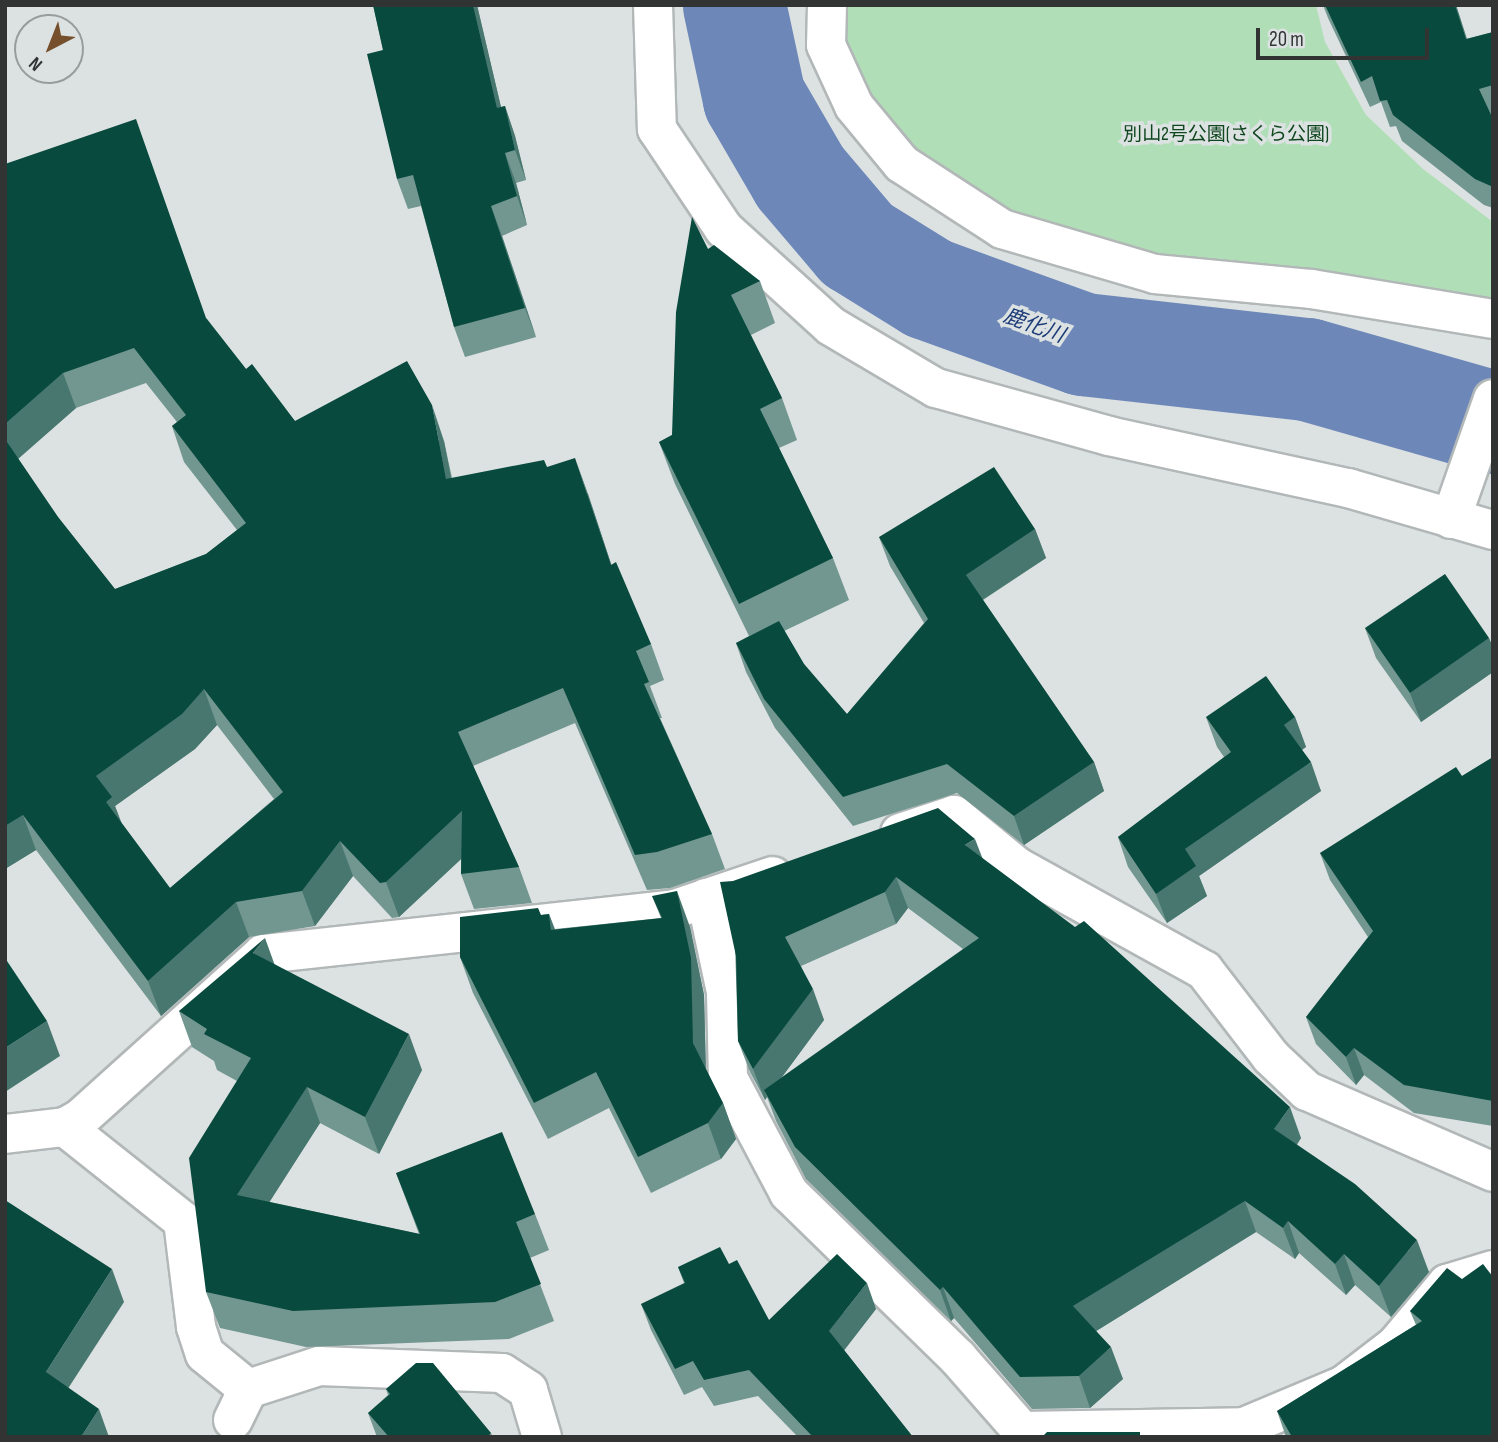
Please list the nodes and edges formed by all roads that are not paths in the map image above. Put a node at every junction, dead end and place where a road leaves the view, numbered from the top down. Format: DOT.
graph roads {
  1 [pos="653,5"];
  2 [pos="827,5"];
  3 [pos="1493,319"];
  4 [pos="1493,399"];
  5 [pos="1451,519"];
  6 [pos="1493,530"];
  7 [pos="863,846"];
  8 [pos="811,863"];
  9 [pos="706,898"];
  10 [pos="65,1128"];
  11 [pos="5,1134"];
  12 [pos="1493,1172"];
  13 [pos="1493,1270"];
  14 [pos="238,1421"];
  15 [pos="542,1437"];
  1 -- 5 [label="street"];
  2 -- 3 [label="street"];
  4 -- 5 [label="street"];
  5 -- 6 [label="street"];
  7 -- 12 [label="street"];
  8 -- 9 [label="street"];
  9 -- 10 [label="street"];
  9 -- 13 [label="street"];
  10 -- 11 [label="street"];
  10 -- 14 [label="street"];
  14 -- 15 [label="street"];
}
